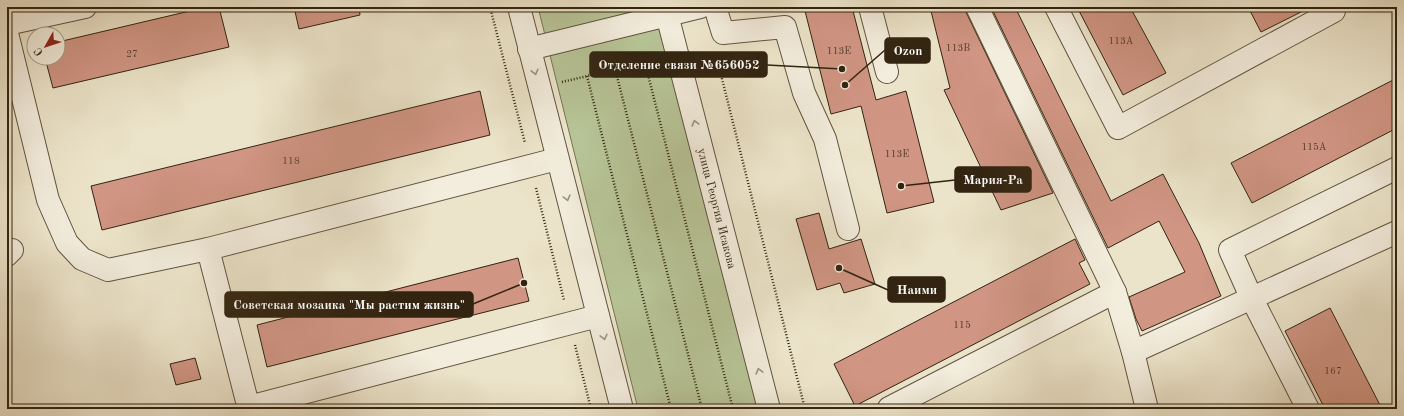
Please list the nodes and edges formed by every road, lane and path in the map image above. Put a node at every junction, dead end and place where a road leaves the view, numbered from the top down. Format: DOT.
graph roads {
  1 [pos="85,7"];
  2 [pos="490,7"];
  3 [pos="518,7"];
  4 [pos="700,7"];
  5 [pos="715,7"];
  6 [pos="870,7"];
  7 [pos="978,7"];
  8 [pos="1056,7"];
  9 [pos="1333,7"];
  10 [pos="666,11"];
  11 [pos="7,24"];
  12 [pos="605,31"];
  13 [pos="7,33"];
  14 [pos="529,49"];
  15 [pos="716,54"];
  16 [pos="677,55"];
  17 [pos="645,63"];
  18 [pos="615,70"];
  19 [pos="887,72"];
  20 [pos="587,76"];
  21 [pos="539,88"];
  22 [pos="512,94"];
  23 [pos="557,159"];
  24 [pos="531,166"];
  25 [pos="1397,168"];
  26 [pos="848,228"];
  27 [pos="1397,232"];
  28 [pos="208,249"];
  29 [pos="1114,292"];
  30 [pos="1251,297"];
  31 [pos="598,316"];
  32 [pos="570,324"];
  33 [pos="1133,352"];
  34 [pos="249,408"];
  35 [pos="889,408"];
  36 [pos="591,409"];
  37 [pos="622,409"];
  38 [pos="671,409"];
  39 [pos="702,409"];
  40 [pos="733,409"];
  41 [pos="769,409"];
  42 [pos="805,409"];
  43 [pos="1147,409"];
  44 [pos="1308,409"];
  1 -- 11 [label="street"];
  2 -- 22 [label="path"];
  3 -- 14 [label="street"];
  4 -- 10 [label="street"];
  5 -- 26 [label="street"];
  6 -- 19 [label="street"];
  7 -- 29 [label="street"];
  8 -- 9 [label="street"];
  10 -- 12 [label="street"];
  10 -- 16 [label="street, улица Георгия Исакова"];
  12 -- 14 [label="street"];
  12 -- 18 [label="path"];
  13 -- 28 [label="street"];
  14 -- 21 [label="street, one-way"];
  15 -- 42 [label="path"];
  16 -- 17 [label="path"];
  41 -- 16 [label="street, улица Георгия Исакова, one-way"];
  17 -- 18 [label="path"];
  17 -- 40 [label="path"];
  18 -- 20 [label="path"];
  18 -- 39 [label="path"];
  20 -- 21 [label="path"];
  20 -- 38 [label="path"];
  21 -- 22 [label="path"];
  21 -- 23 [label="street"];
  22 -- 24 [label="path"];
  23 -- 24 [label="street"];
  23 -- 31 [label="street, one-way"];
  24 -- 28 [label="street"];
  24 -- 32 [label="path"];
  25 -- 30 [label="street"];
  27 -- 30 [label="street"];
  28 -- 34 [label="street"];
  29 -- 33 [label="street"];
  29 -- 35 [label="street"];
  30 -- 33 [label="street"];
  30 -- 44 [label="street"];
  31 -- 32 [label="street"];
  31 -- 37 [label="street, one-way"];
  32 -- 34 [label="street"];
  32 -- 36 [label="path"];
  33 -- 43 [label="street"];
}
